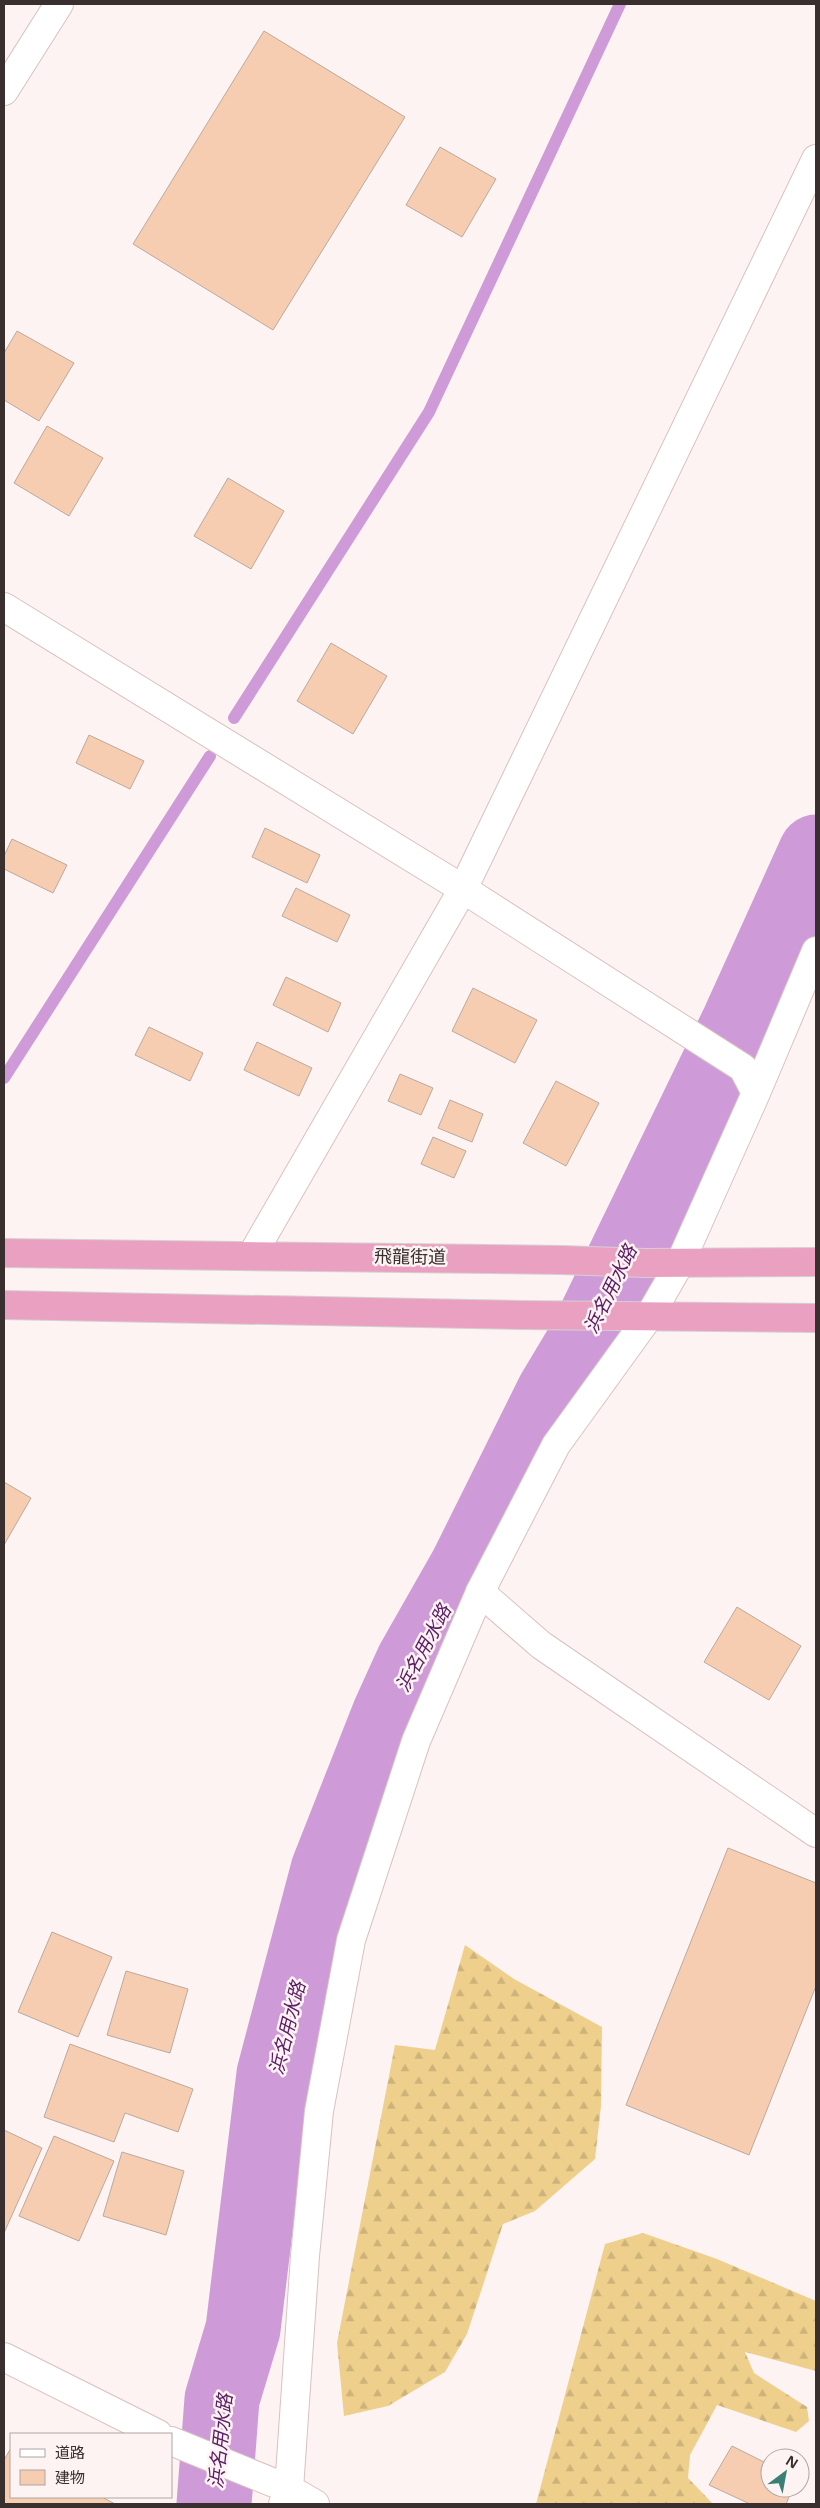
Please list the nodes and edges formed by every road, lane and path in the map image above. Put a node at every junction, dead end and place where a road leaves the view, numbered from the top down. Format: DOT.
graph roads {
  1 [pos="59,4"];
  2 [pos="4,91"];
  3 [pos="816,160"];
  4 [pos="4,607"];
  5 [pos="464,890"];
  6 [pos="816,951"];
  7 [pos="756,1093"];
  8 [pos="4,1253"];
  9 [pos="252,1255"];
  10 [pos="816,1262"];
  11 [pos="680,1263"];
  12 [pos="4,1305"];
  13 [pos="650,1315"];
  14 [pos="816,1318"];
  15 [pos="480,1592"];
  16 [pos="816,1833"];
  17 [pos="4,2357"];
  18 [pos="156,2433"];
  19 [pos="172,2441"];
  20 [pos="286,2497"];
  21 [pos="315,2504"];
  1 -- 2 [label="street"];
  3 -- 5 [label="street"];
  4 -- 5 [label="street"];
  5 -- 7 [label="street"];
  5 -- 9 [label="street"];
  6 -- 7 [label="street"];
  7 -- 11 [label="street"];
  8 -- 9 [label="highway, 飛龍街道"];
  9 -- 11 [label="highway, 飛龍街道"];
  10 -- 11 [label="highway, 飛龍街道"];
  11 -- 13 [label="street"];
  12 -- 13 [label="highway"];
  13 -- 14 [label="highway"];
  13 -- 15 [label="street"];
  15 -- 16 [label="street"];
  15 -- 20 [label="street"];
  17 -- 18 [label="street"];
  19 -- 20 [label="street"];
  20 -- 21 [label="street"];
}
